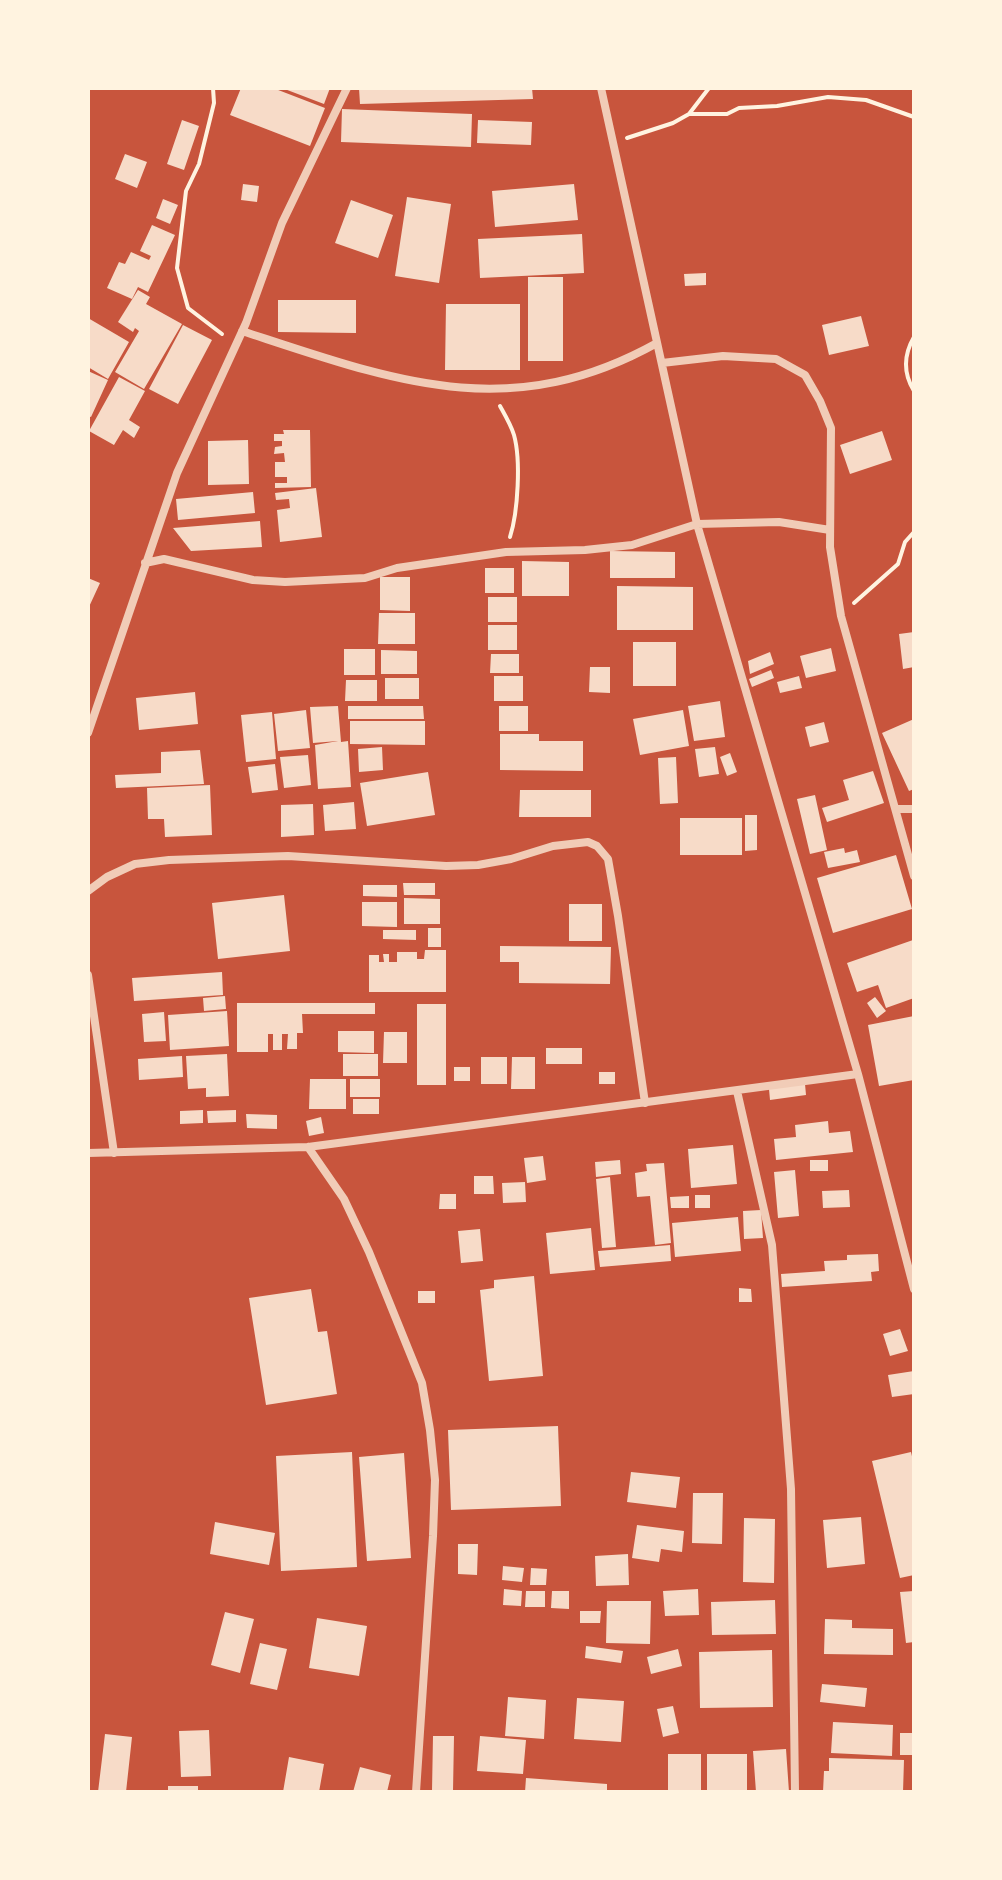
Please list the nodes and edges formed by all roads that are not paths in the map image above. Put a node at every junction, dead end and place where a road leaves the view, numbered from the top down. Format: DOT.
graph roads {
  1 [pos="347,88"];
  2 [pos="601,88"];
  3 [pos="242,331"];
  4 [pos="657,343"];
  5 [pos="662,363"];
  6 [pos="697,524"];
  7 [pos="830,530"];
  8 [pos="145,563"];
  9 [pos="88,733"];
  10 [pos="897,809"];
  11 [pos="914,809"];
  12 [pos="914,876"];
  13 [pos="88,891"];
  14 [pos="88,975"];
  15 [pos="858,1074"];
  16 [pos="737,1091"];
  17 [pos="645,1103"];
  18 [pos="308,1147"];
  19 [pos="88,1153"];
  20 [pos="114,1153"];
  21 [pos="914,1289"];
  22 [pos="416,1792"];
  23 [pos="795,1792"];
  1 -- 3 [label="street"];
  2 -- 4 [label="street"];
  3 -- 4 [label="street"];
  3 -- 8 [label="street"];
  4 -- 5 [label="street"];
  5 -- 6 [label="street"];
  5 -- 7 [label="street"];
  6 -- 7 [label="street"];
  6 -- 8 [label="street"];
  6 -- 15 [label="street"];
  7 -- 10 [label="street"];
  8 -- 9 [label="street"];
  10 -- 11 [label="street"];
  10 -- 12 [label="street"];
  13 -- 17 [label="street"];
  14 -- 20 [label="street"];
  15 -- 16 [label="street"];
  15 -- 21 [label="street"];
  16 -- 17 [label="street"];
  16 -- 23 [label="street"];
  17 -- 18 [label="street"];
  18 -- 20 [label="street"];
  18 -- 22 [label="street"];
  19 -- 20 [label="street"];
}
